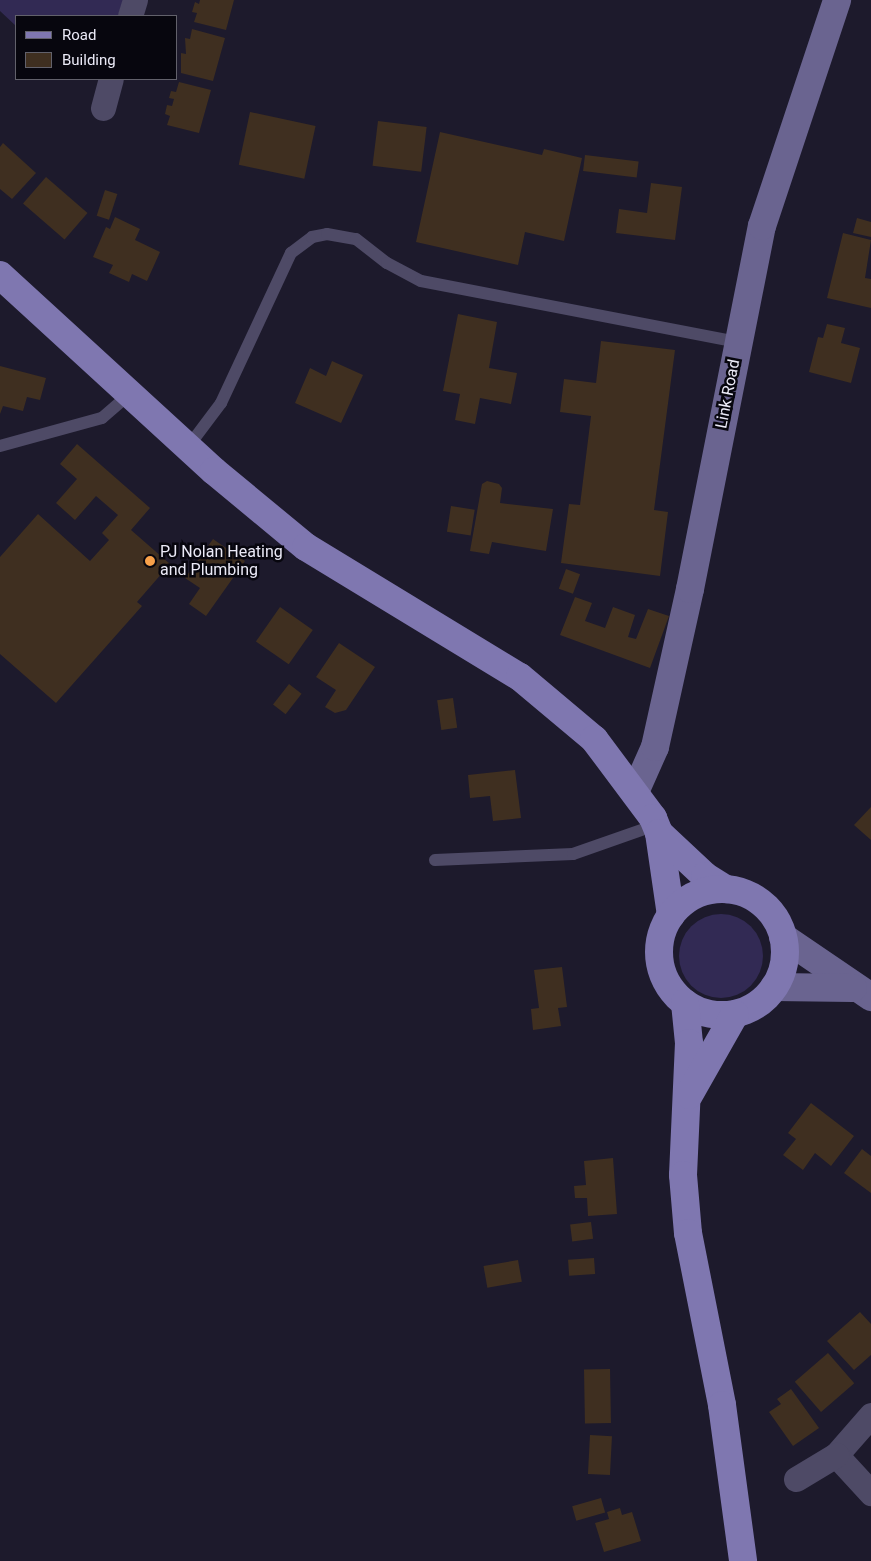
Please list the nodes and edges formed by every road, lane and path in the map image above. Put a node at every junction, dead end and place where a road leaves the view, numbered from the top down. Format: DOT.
graph roads {
  1 [pos="135,0"];
  2 [pos="837,0"];
  3 [pos="130,15"];
  4 [pos="111,80"];
  5 [pos="102,108"];
  6 [pos="0,275"];
  7 [pos="738,342"];
  8 [pos="130,394"];
  9 [pos="0,446"];
  10 [pos="188,447"];
  11 [pos="635,792"];
  12 [pos="657,829"];
  13 [pos="434,860"];
  14 [pos="726,889"];
  15 [pos="671,915"];
  16 [pos="783,937"];
  17 [pos="774,987"];
  18 [pos="862,993"];
  19 [pos="685,1003"];
  20 [pos="735,1014"];
  21 [pos="687,1098"];
  22 [pos="871,1415"];
  23 [pos="836,1455"];
  24 [pos="796,1478"];
  25 [pos="871,1494"];
  26 [pos="743,1561"];
  1 -- 3 [label="street"];
  2 -- 7 [label="street, Link Road"];
  4 -- 5 [label="street"];
  6 -- 8 [label="main road"];
  7 -- 10 [label="lane"];
  7 -- 11 [label="street, Link Road"];
  8 -- 9 [label="lane"];
  8 -- 10 [label="main road"];
  10 -- 11 [label="main road"];
  11 -- 12 [label="main road"];
  12 -- 13 [label="lane"];
  12 -- 14 [label="main road"];
  12 -- 15 [label="main road"];
  14 -- 15 [label="main road"];
  14 -- 16 [label="main road"];
  15 -- 19 [label="main road"];
  16 -- 17 [label="main road"];
  16 -- 18 [label="street"];
  17 -- 18 [label="street"];
  17 -- 20 [label="main road"];
  19 -- 20 [label="main road"];
  19 -- 21 [label="main road"];
  20 -- 21 [label="main road"];
  21 -- 26 [label="main road"];
  22 -- 23 [label="street"];
  23 -- 24 [label="street"];
  23 -- 25 [label="street"];
}
